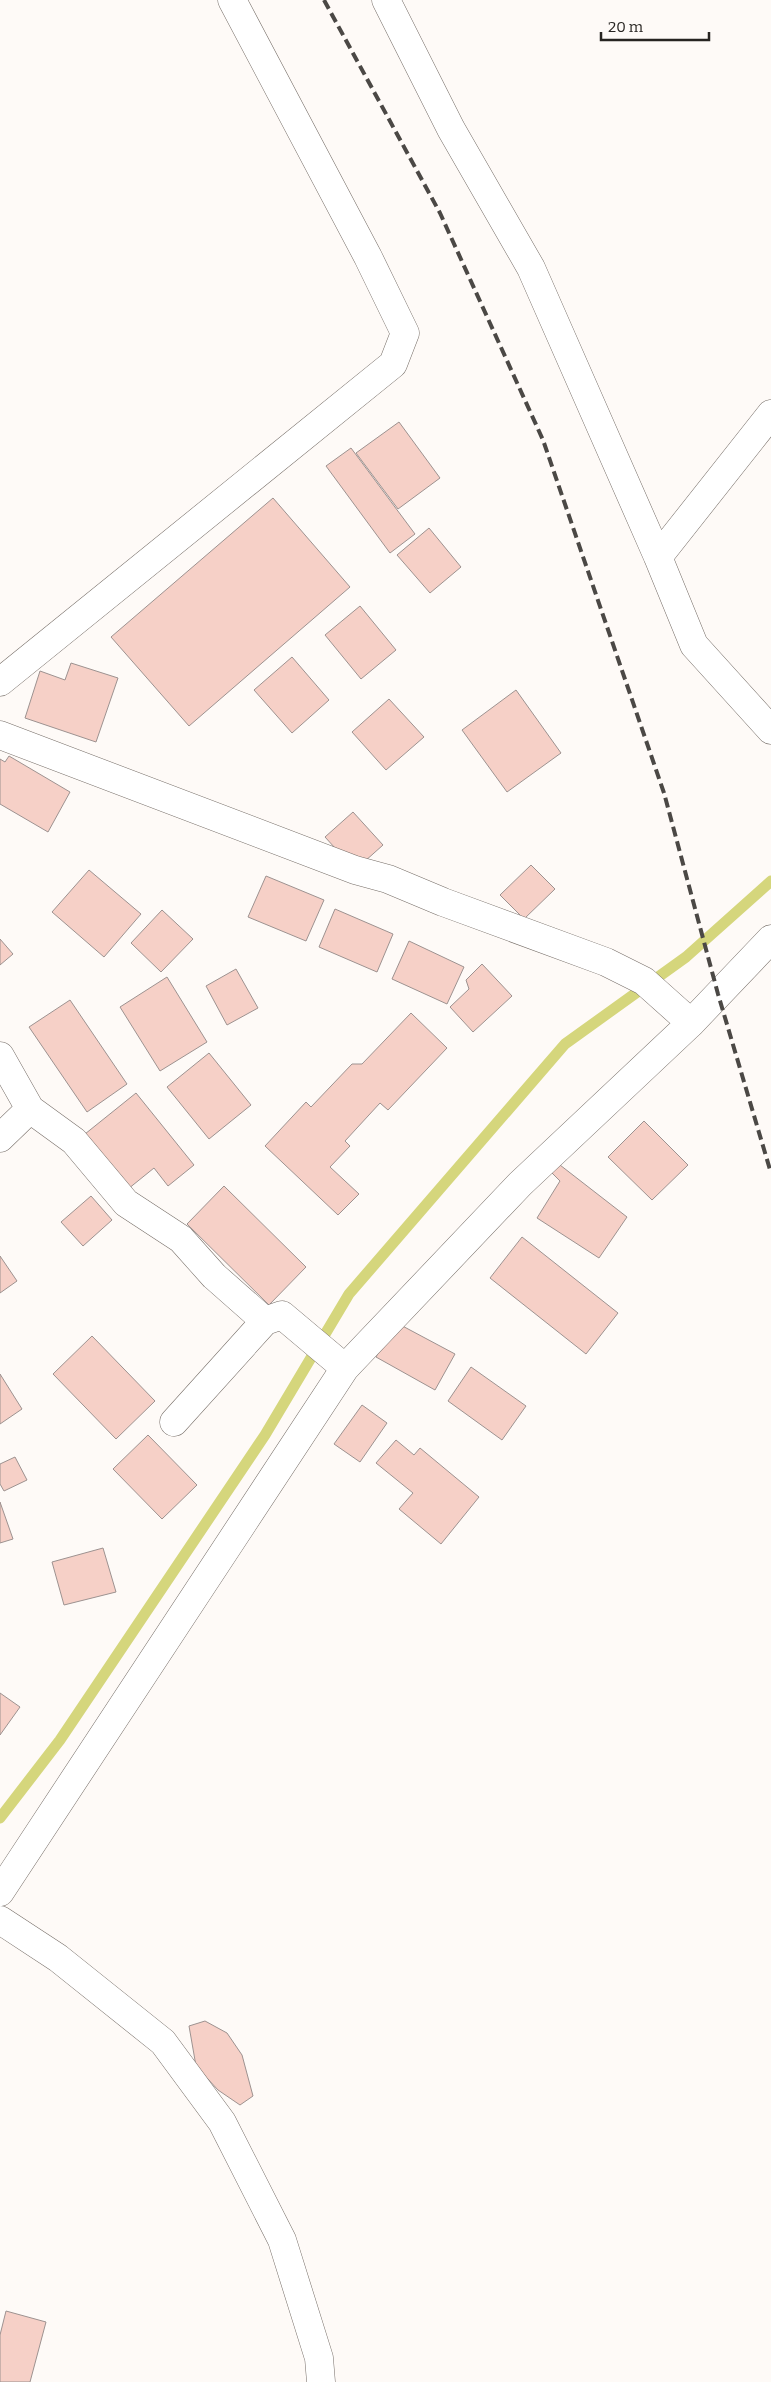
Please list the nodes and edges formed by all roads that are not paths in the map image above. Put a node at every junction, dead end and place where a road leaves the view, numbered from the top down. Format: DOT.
graph roads {
  1 [pos="232,0"];
  2 [pos="386,0"];
  3 [pos="771,414"];
  4 [pos="658,557"];
  5 [pos="0,682"];
  6 [pos="771,730"];
  7 [pos="0,735"];
  8 [pos="771,939"];
  9 [pos="691,1024"];
  10 [pos="0,1056"];
  11 [pos="30,1109"];
  12 [pos="0,1138"];
  13 [pos="265,1321"];
  14 [pos="346,1368"];
  15 [pos="174,1422"];
  16 [pos="0,1892"];
  17 [pos="0,1920"];
  18 [pos="322,2382"];
  1 -- 5 [label="street"];
  2 -- 4 [label="street"];
  3 -- 4 [label="street"];
  4 -- 6 [label="street"];
  7 -- 9 [label="street"];
  8 -- 9 [label="street"];
  9 -- 14 [label="street"];
  10 -- 11 [label="street"];
  11 -- 12 [label="street"];
  11 -- 13 [label="street"];
  13 -- 14 [label="street"];
  13 -- 15 [label="street"];
  14 -- 16 [label="street"];
  17 -- 18 [label="street"];
}
